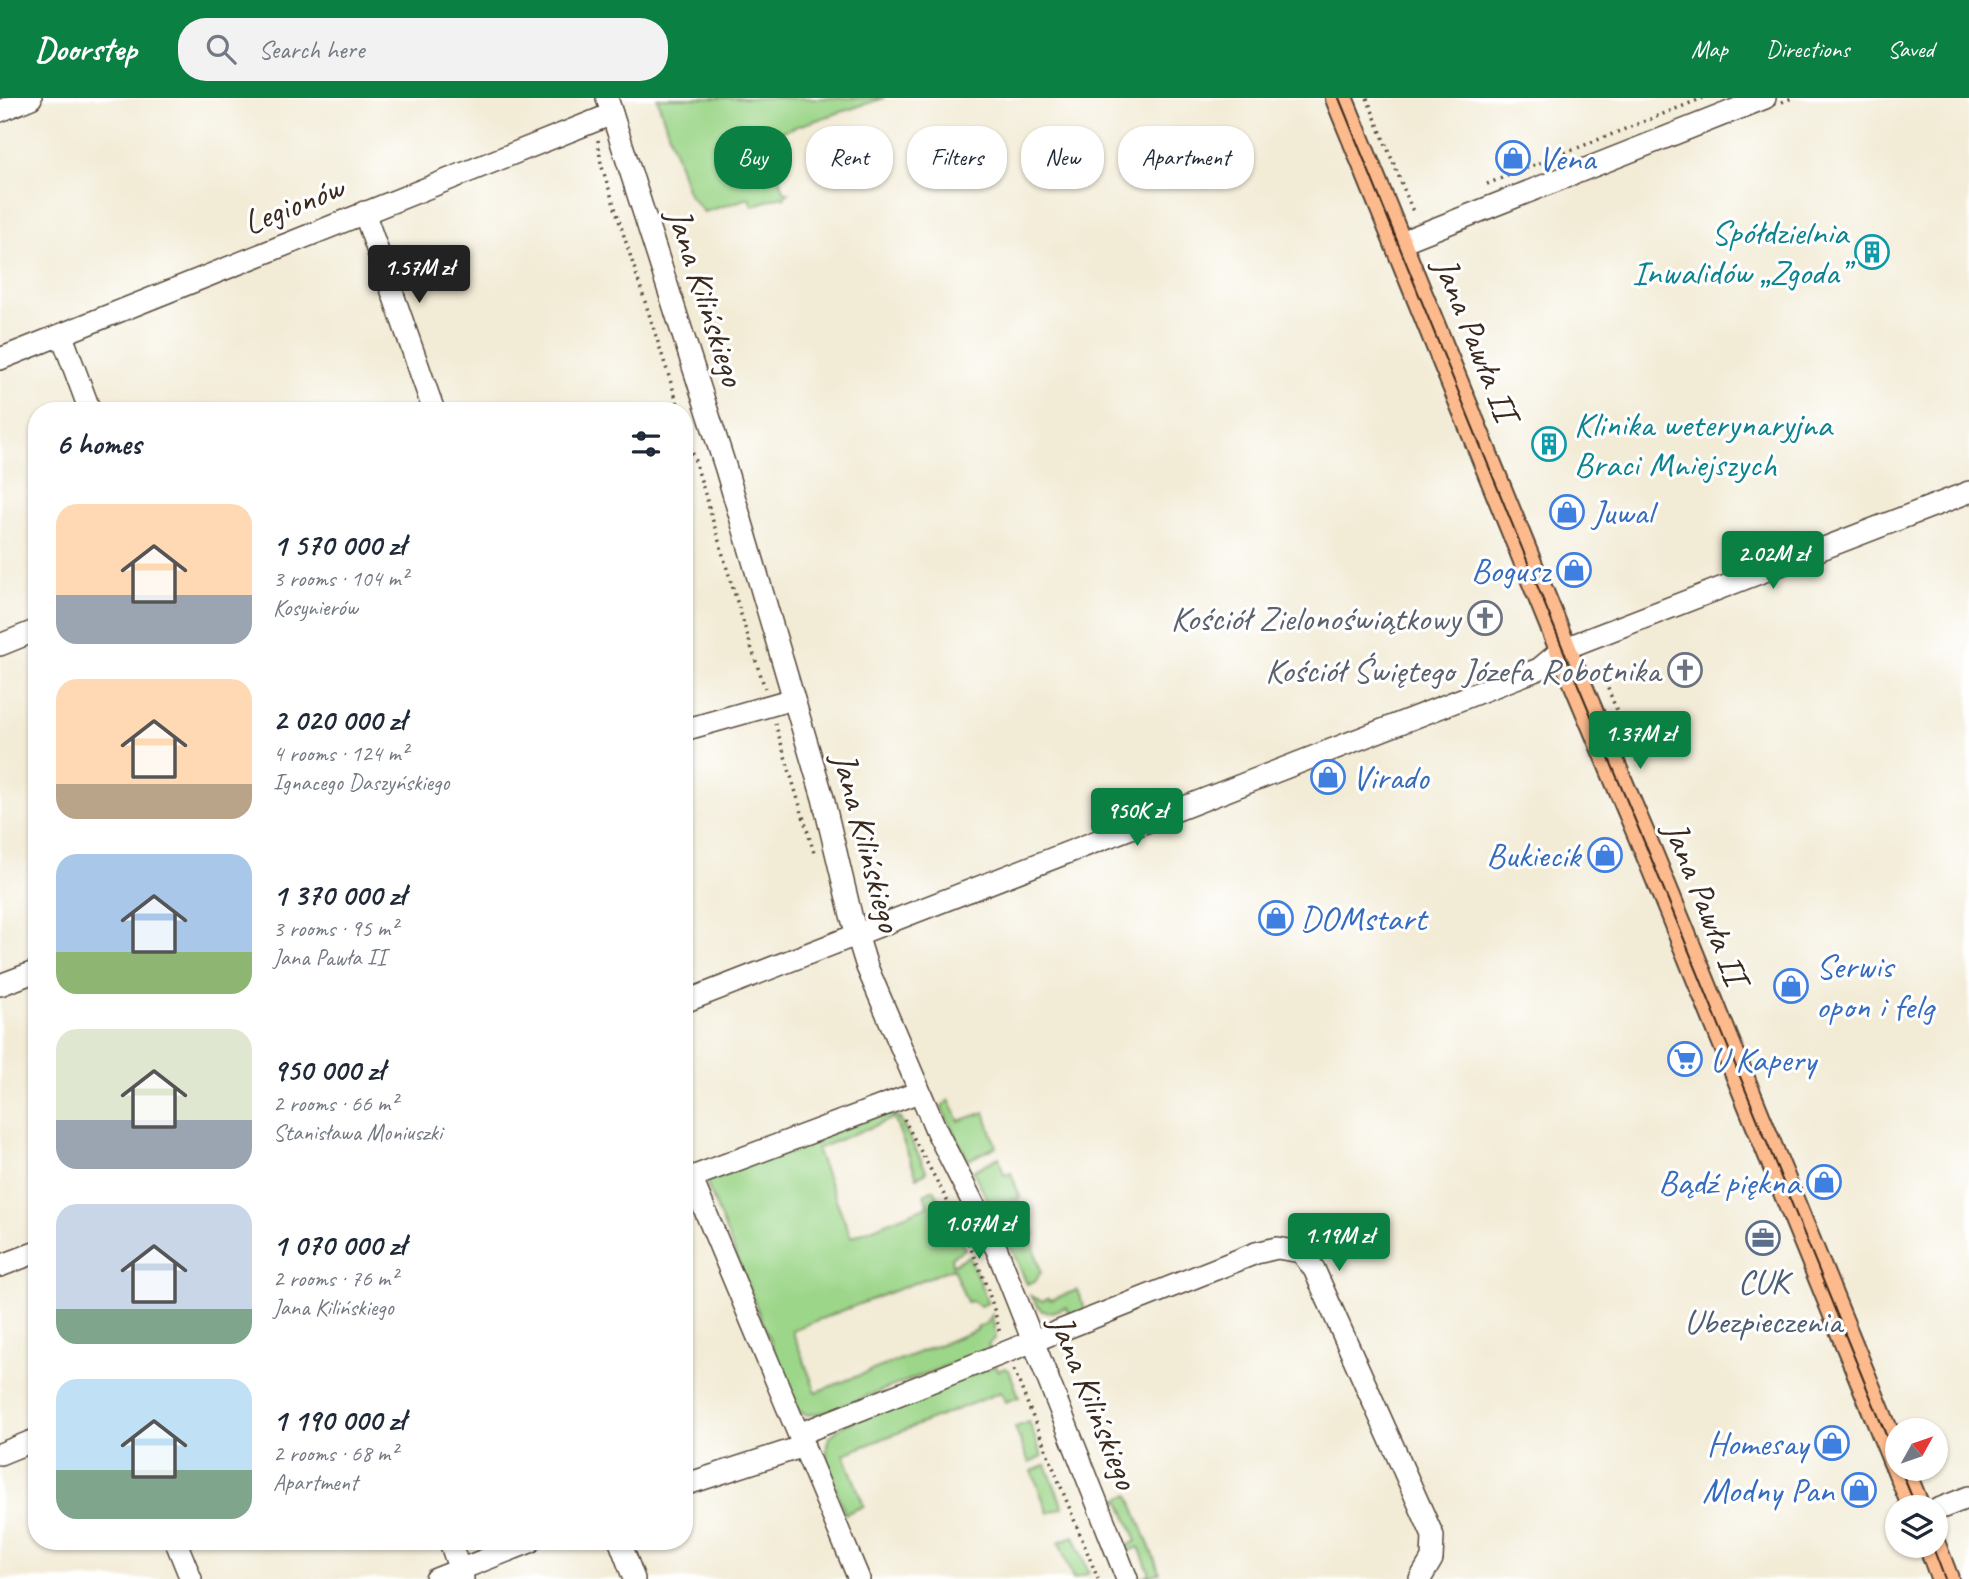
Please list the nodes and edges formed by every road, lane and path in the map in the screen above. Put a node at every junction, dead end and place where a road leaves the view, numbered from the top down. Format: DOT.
graph roads {
  1 [pos="31,98"];
  2 [pos="1339,98"];
  3 [pos="1367,98"];
  4 [pos="1792,98"];
  5 [pos="1772,101"];
  6 [pos="0,110"];
  7 [pos="604,111"];
  8 [pos="364,212"];
  9 [pos="1416,213"];
  10 [pos="1399,243"];
  11 [pos="62,335"];
  12 [pos="0,359"];
  13 [pos="87,402"];
  14 [pos="431,402"];
  15 [pos="677,402"];
  16 [pos="693,454"];
  17 [pos="1969,492"];
  18 [pos="28,634"];
  19 [pos="0,645"];
  20 [pos="1563,649"];
  21 [pos="793,699"];
  22 [pos="770,705"];
  23 [pos="693,727"];
  24 [pos="817,860"];
  25 [pos="858,935"];
  26 [pos="28,974"];
  27 [pos="0,985"];
  28 [pos="693,999"];
  29 [pos="919,1092"];
  30 [pos="899,1109"];
  31 [pos="693,1177"];
  32 [pos="693,1193"];
  33 [pos="28,1255"];
  34 [pos="0,1266"];
  35 [pos="1034,1341"];
  36 [pos="1003,1343"];
  37 [pos="1010,1360"];
  38 [pos="1885,1433"];
  39 [pos="801,1440"];
  40 [pos="28,1443"];
  41 [pos="0,1454"];
  42 [pos="693,1482"];
  43 [pos="1969,1497"];
  44 [pos="1948,1505"];
  45 [pos="179,1550"];
  46 [pos="453,1550"];
  47 [pos="513,1550"];
  48 [pos="623,1550"];
  49 [pos="1937,1558"];
  50 [pos="462,1574"];
  51 [pos="191,1579"];
  52 [pos="436,1579"];
  53 [pos="634,1579"];
  54 [pos="859,1579"];
  55 [pos="1098,1579"];
  56 [pos="1128,1579"];
  57 [pos="1420,1579"];
  58 [pos="1945,1579"];
  1 -- 6 [label="street"];
  2 -- 10 [label="main road, Jana Pawła II"];
  3 -- 9 [label="path"];
  4 -- 5 [label="path"];
  5 -- 10 [label="street"];
  7 -- 8 [label="street, Legionów"];
  7 -- 15 [label="path"];
  7 -- 21 [label="street, Jana Kilińskiego"];
  8 -- 11 [label="street, Legionów"];
  8 -- 14 [label="street"];
  10 -- 20 [label="main road, Jana Pawła II"];
  11 -- 12 [label="street, Legionów"];
  11 -- 13 [label="street"];
  16 -- 22 [label="path"];
  17 -- 20 [label="street"];
  18 -- 19 [label="street"];
  20 -- 25 [label="street"];
  20 -- 38 [label="main road, Jana Pawła II"];
  21 -- 22 [label="street"];
  21 -- 25 [label="street, Jana Kilińskiego"];
  22 -- 23 [label="street"];
  22 -- 24 [label="path"];
  25 -- 28 [label="street"];
  25 -- 29 [label="street, Jana Kilińskiego"];
  26 -- 27 [label="street"];
  29 -- 31 [label="street"];
  29 -- 35 [label="street, Jana Kilińskiego"];
  30 -- 36 [label="path"];
  32 -- 39 [label="street"];
  33 -- 34 [label="street"];
  35 -- 39 [label="street"];
  35 -- 56 [label="street, Jana Kilińskiego"];
  35 -- 57 [label="street"];
  37 -- 55 [label="path"];
  39 -- 42 [label="street"];
  39 -- 54 [label="street"];
  40 -- 41 [label="street"];
  43 -- 44 [label="street"];
  45 -- 51 [label="street"];
  46 -- 50 [label="street"];
  47 -- 50 [label="street"];
  48 -- 53 [label="street"];
  49 -- 58 [label="main road"];
  50 -- 52 [label="street"];
}
